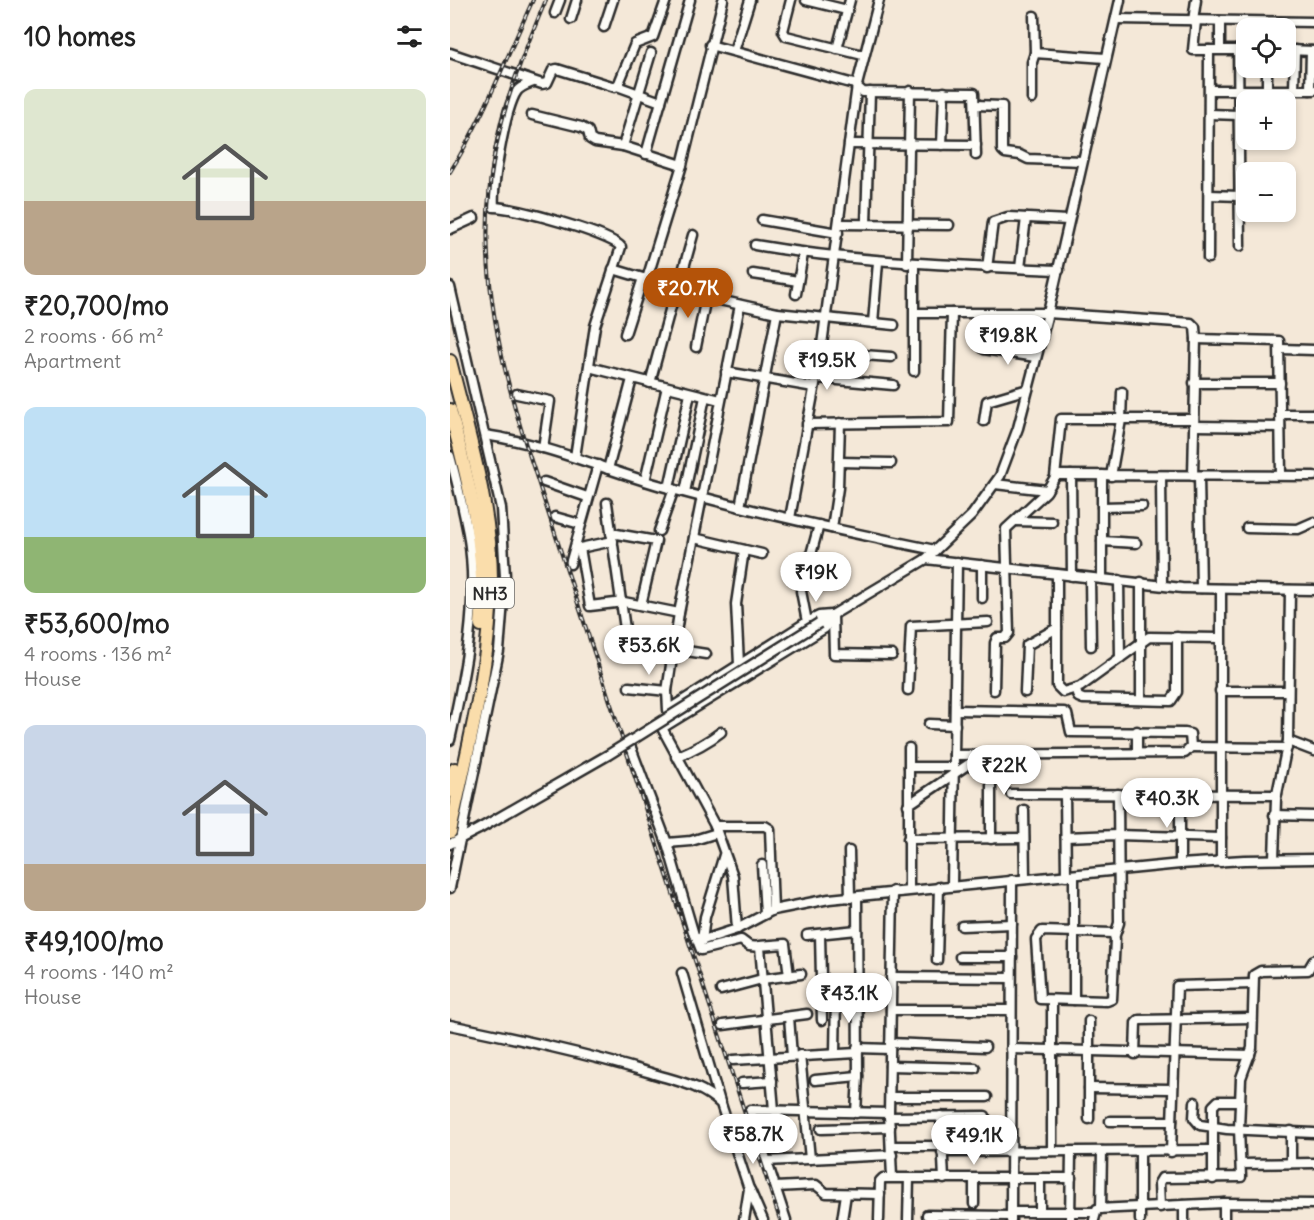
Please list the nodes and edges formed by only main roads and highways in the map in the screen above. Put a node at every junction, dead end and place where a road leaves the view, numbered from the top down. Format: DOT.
graph roads {
  1 [pos="450,361"];
  2 [pos="450,410"];
  3 [pos="450,791"];
  4 [pos="454,832"];
  1 -- 4 [label="highway, NH3"];
  2 -- 3 [label="highway, NH3"];
}
